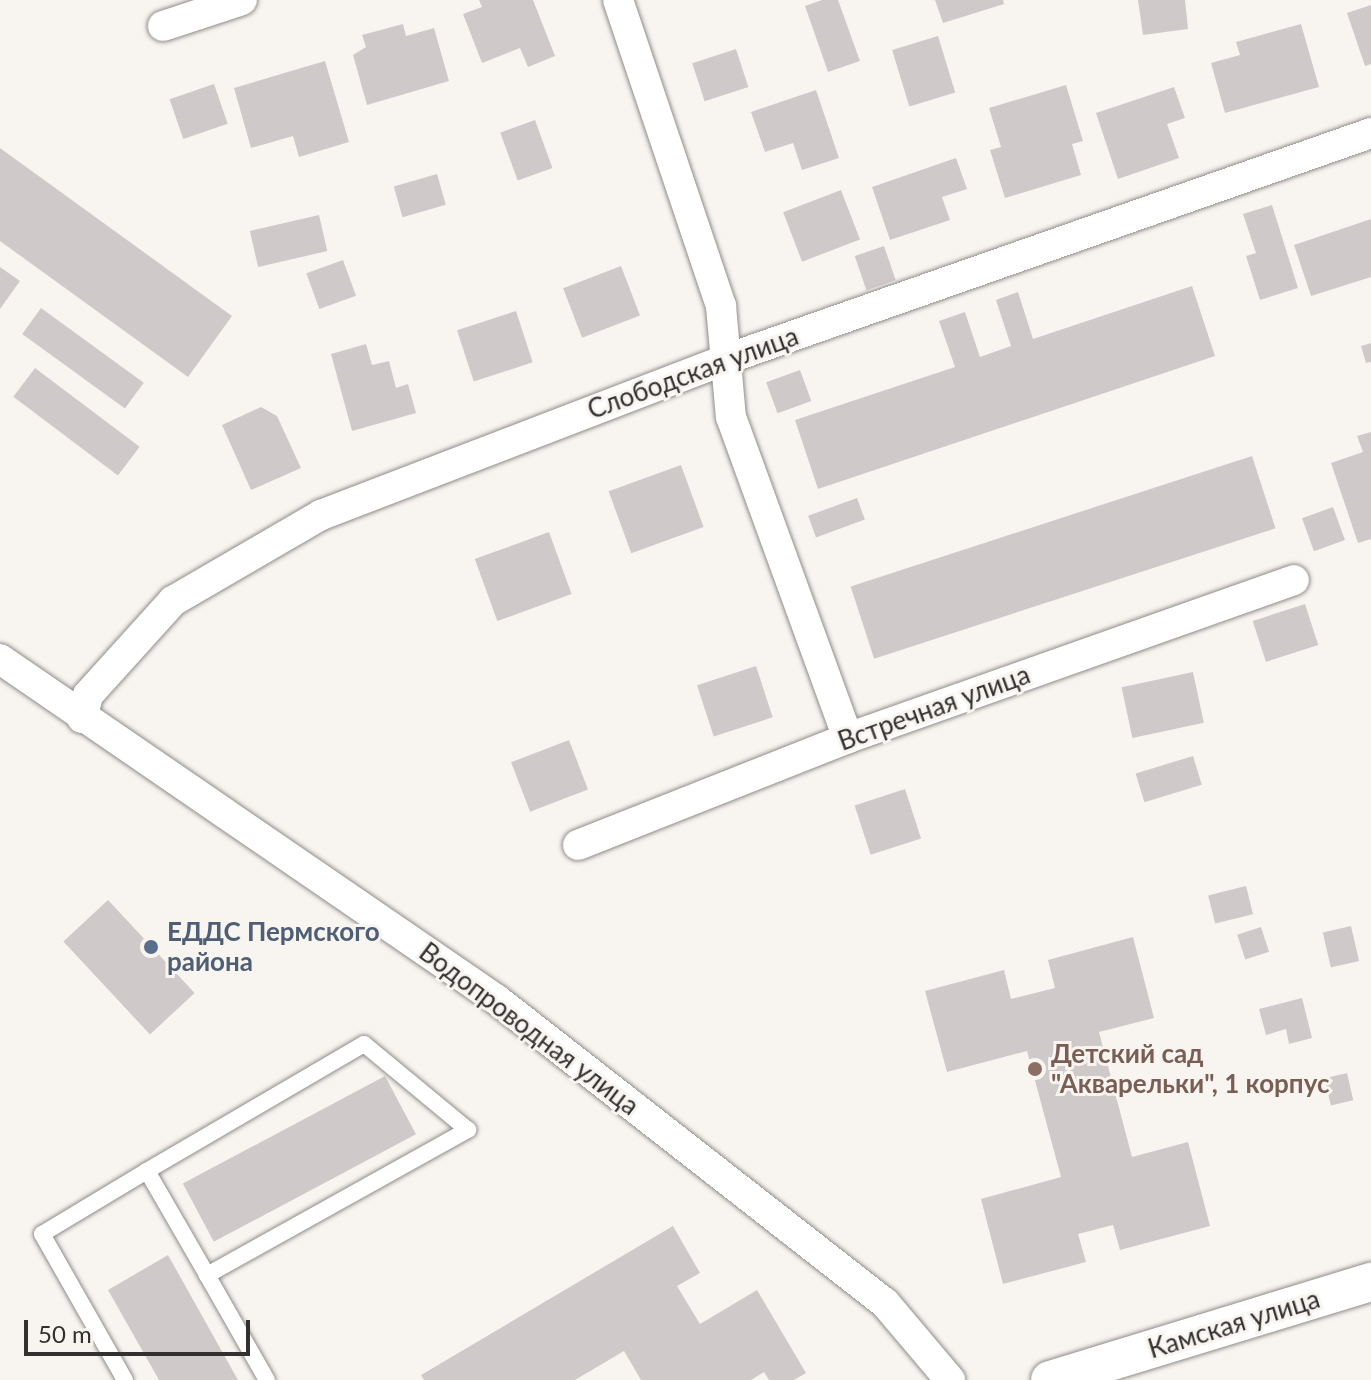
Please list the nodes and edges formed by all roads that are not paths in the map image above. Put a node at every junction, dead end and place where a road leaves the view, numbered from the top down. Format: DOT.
graph roads {
  1 [pos="242,0"];
  2 [pos="618,0"];
  3 [pos="163,26"];
  4 [pos="1371,133"];
  5 [pos="724,360"];
  6 [pos="1294,580"];
  7 [pos="0,659"];
  8 [pos="82,718"];
  9 [pos="848,738"];
  10 [pos="578,845"];
  11 [pos="147,1171"];
  12 [pos="207,1275"];
  13 [pos="1371,1285"];
  14 [pos="125,1380"];
  15 [pos="267,1380"];
  16 [pos="950,1380"];
  17 [pos="1050,1380"];
  1 -- 3 [label="street"];
  2 -- 5 [label="street"];
  4 -- 5 [label="street, Слободская улица"];
  5 -- 8 [label="street, Слободская улица"];
  5 -- 9 [label="street"];
  6 -- 9 [label="street, Встречная улица"];
  7 -- 8 [label="street, Водопроводная улица"];
  8 -- 16 [label="street, Водопроводная улица"];
  9 -- 10 [label="street, Встречная улица"];
  11 -- 12 [label="lane"];
  11 -- 12 [label="lane"];
  11 -- 14 [label="lane"];
  12 -- 15 [label="lane"];
  13 -- 17 [label="street, Камская улица"];
}
